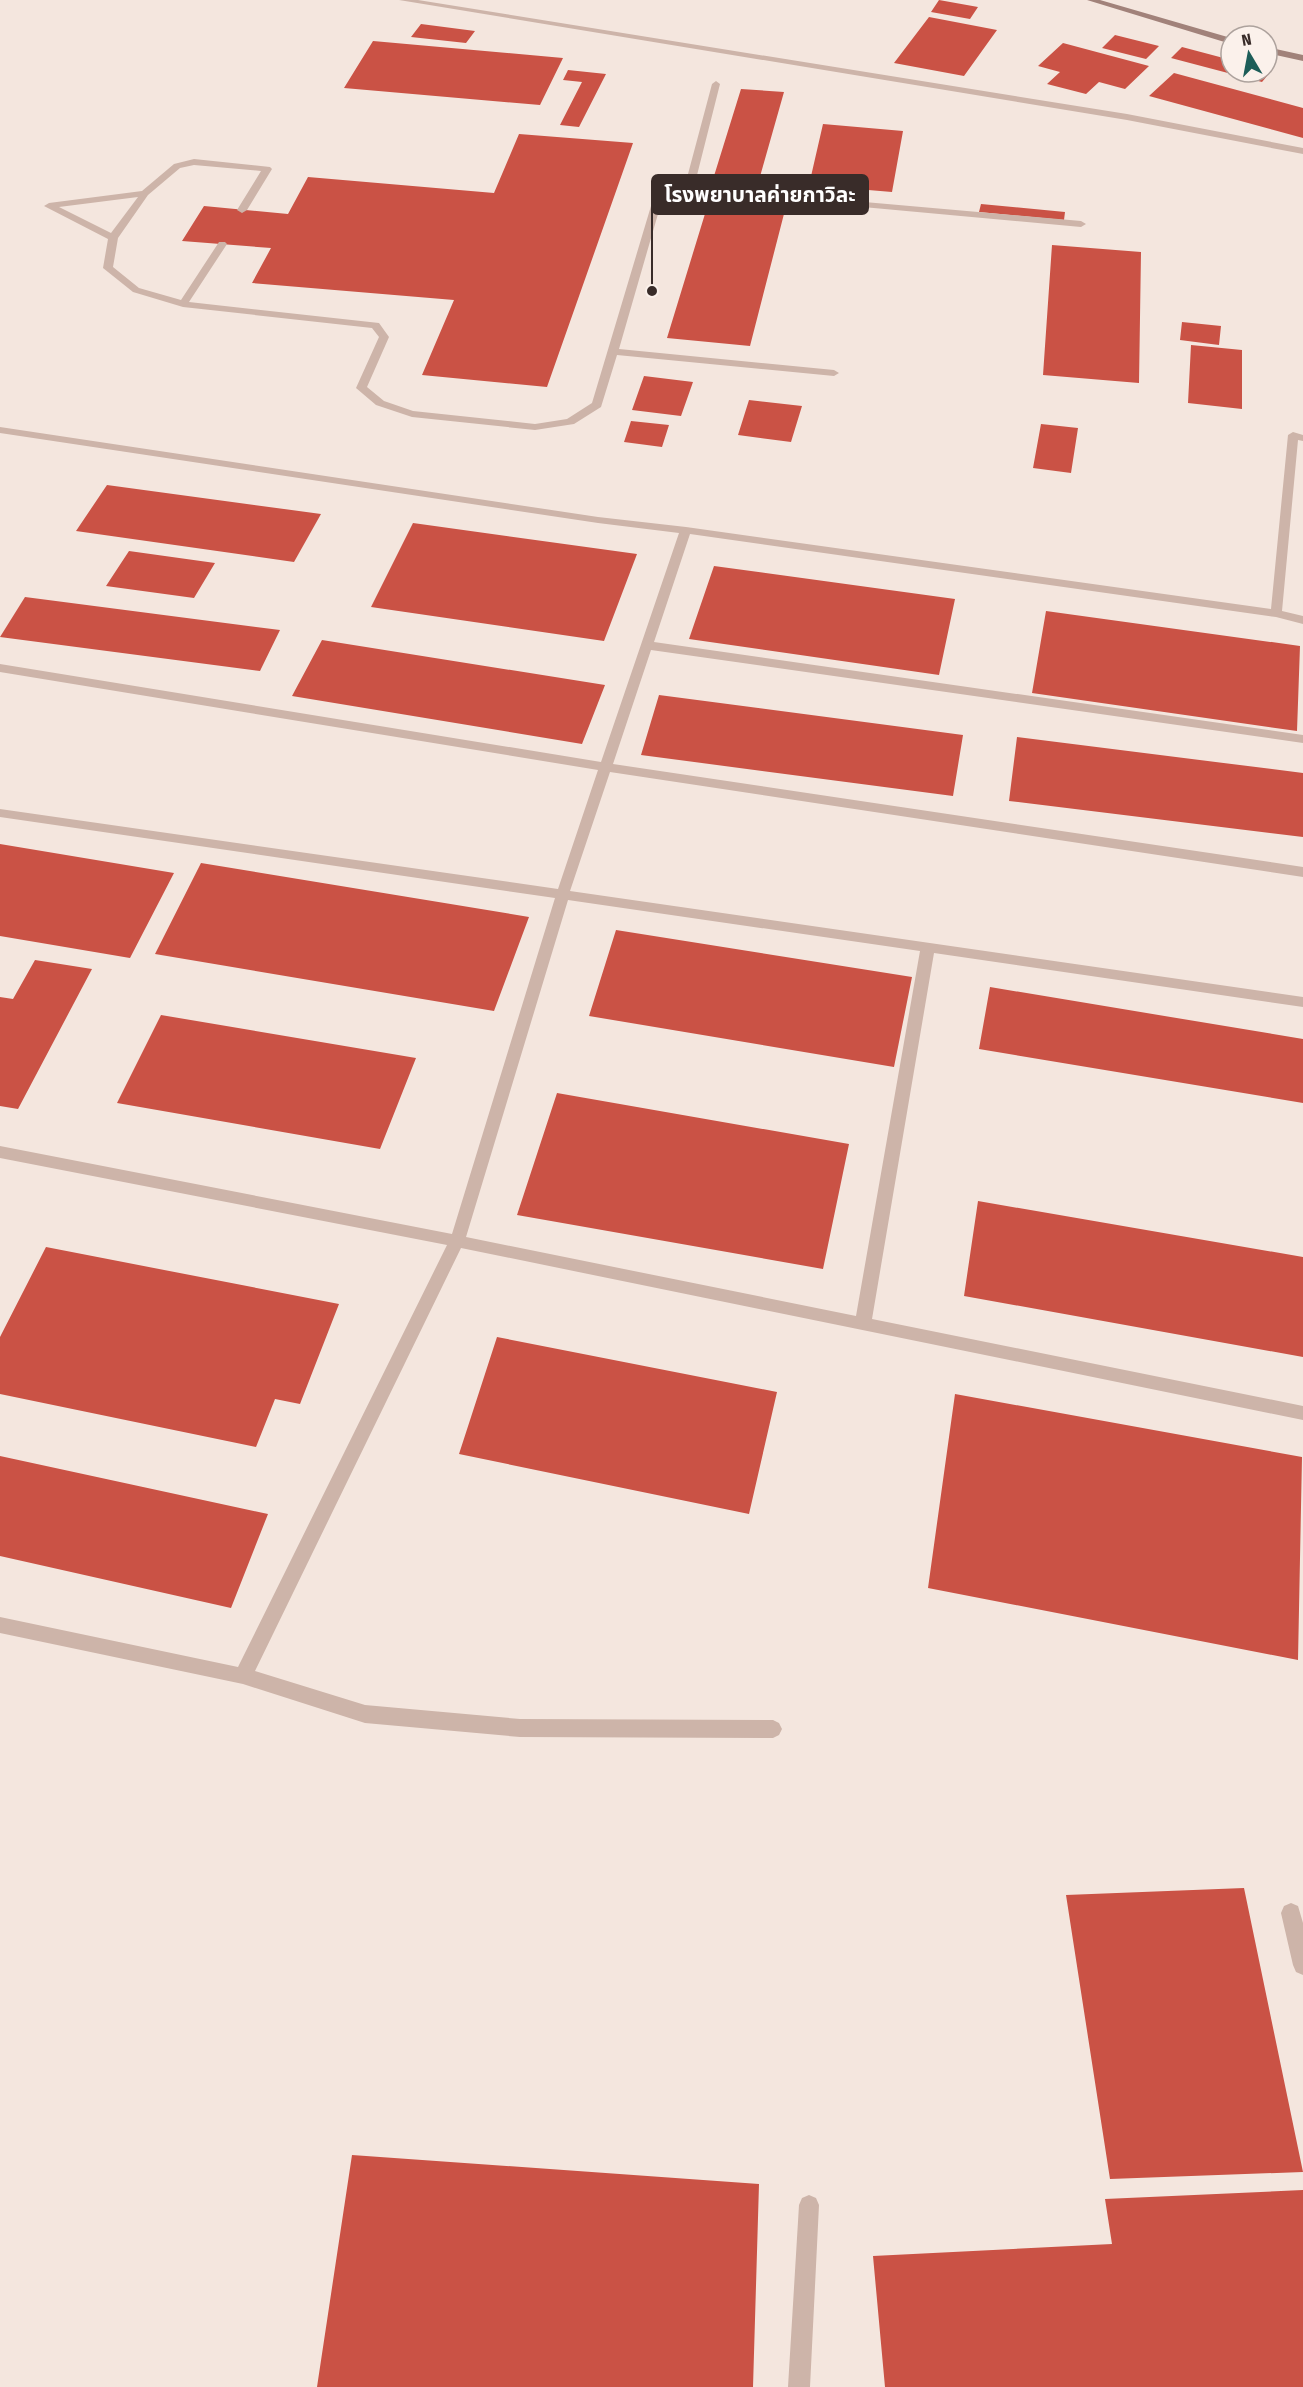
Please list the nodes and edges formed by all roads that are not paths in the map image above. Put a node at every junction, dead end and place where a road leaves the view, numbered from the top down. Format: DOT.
graph roads {
  1 [pos="403,0"];
  2 [pos="1091,0"];
  3 [pos="1219,37"];
  4 [pos="1279,53"];
  5 [pos="1303,58"];
  6 [pos="716,84"];
  7 [pos="1303,151"];
  8 [pos="687,191"];
  9 [pos="145,193"];
  10 [pos="242,210"];
  11 [pos="1080,224"];
  12 [pos="113,238"];
  13 [pos="222,244"];
  14 [pos="183,304"];
  15 [pos="613,352"];
  16 [pos="834,373"];
  17 [pos="0,430"];
  18 [pos="1303,438"];
  19 [pos="686,530"];
  20 [pos="1276,613"];
  21 [pos="1303,620"];
  22 [pos="646,645"];
  23 [pos="0,668"];
  24 [pos="1303,739"];
  25 [pos="604,766"];
  26 [pos="0,813"];
  27 [pos="1303,872"];
  28 [pos="563,893"];
  29 [pos="928,947"];
  30 [pos="1303,1002"];
  31 [pos="0,1152"];
  32 [pos="457,1241"];
  33 [pos="863,1323"];
  34 [pos="1303,1413"];
  35 [pos="0,1625"];
  36 [pos="243,1676"];
  37 [pos="773,1728"];
  38 [pos="1291,1913"];
  39 [pos="1303,1965"];
  40 [pos="809,2205"];
  41 [pos="799,2387"];
  1 -- 7 [label="street"];
  2 -- 3 [label="street"];
  4 -- 5 [label="street"];
  6 -- 8 [label="street"];
  8 -- 11 [label="street"];
  8 -- 15 [label="street"];
  9 -- 10 [label="street"];
  9 -- 12 [label="street"];
  9 -- 12 [label="street"];
  12 -- 14 [label="street"];
  13 -- 14 [label="street"];
  14 -- 15 [label="street"];
  15 -- 16 [label="street"];
  17 -- 19 [label="street"];
  18 -- 20 [label="street"];
  19 -- 20 [label="street"];
  19 -- 22 [label="street"];
  20 -- 21 [label="street"];
  22 -- 24 [label="street"];
  22 -- 25 [label="street"];
  23 -- 25 [label="street"];
  25 -- 27 [label="street"];
  25 -- 28 [label="street"];
  26 -- 28 [label="street"];
  28 -- 29 [label="street"];
  28 -- 32 [label="street"];
  29 -- 30 [label="street"];
  29 -- 33 [label="street"];
  31 -- 32 [label="street"];
  32 -- 33 [label="street"];
  32 -- 36 [label="street"];
  33 -- 34 [label="street"];
  35 -- 36 [label="street"];
  36 -- 37 [label="street"];
  38 -- 39 [label="street"];
  40 -- 41 [label="street"];
}
